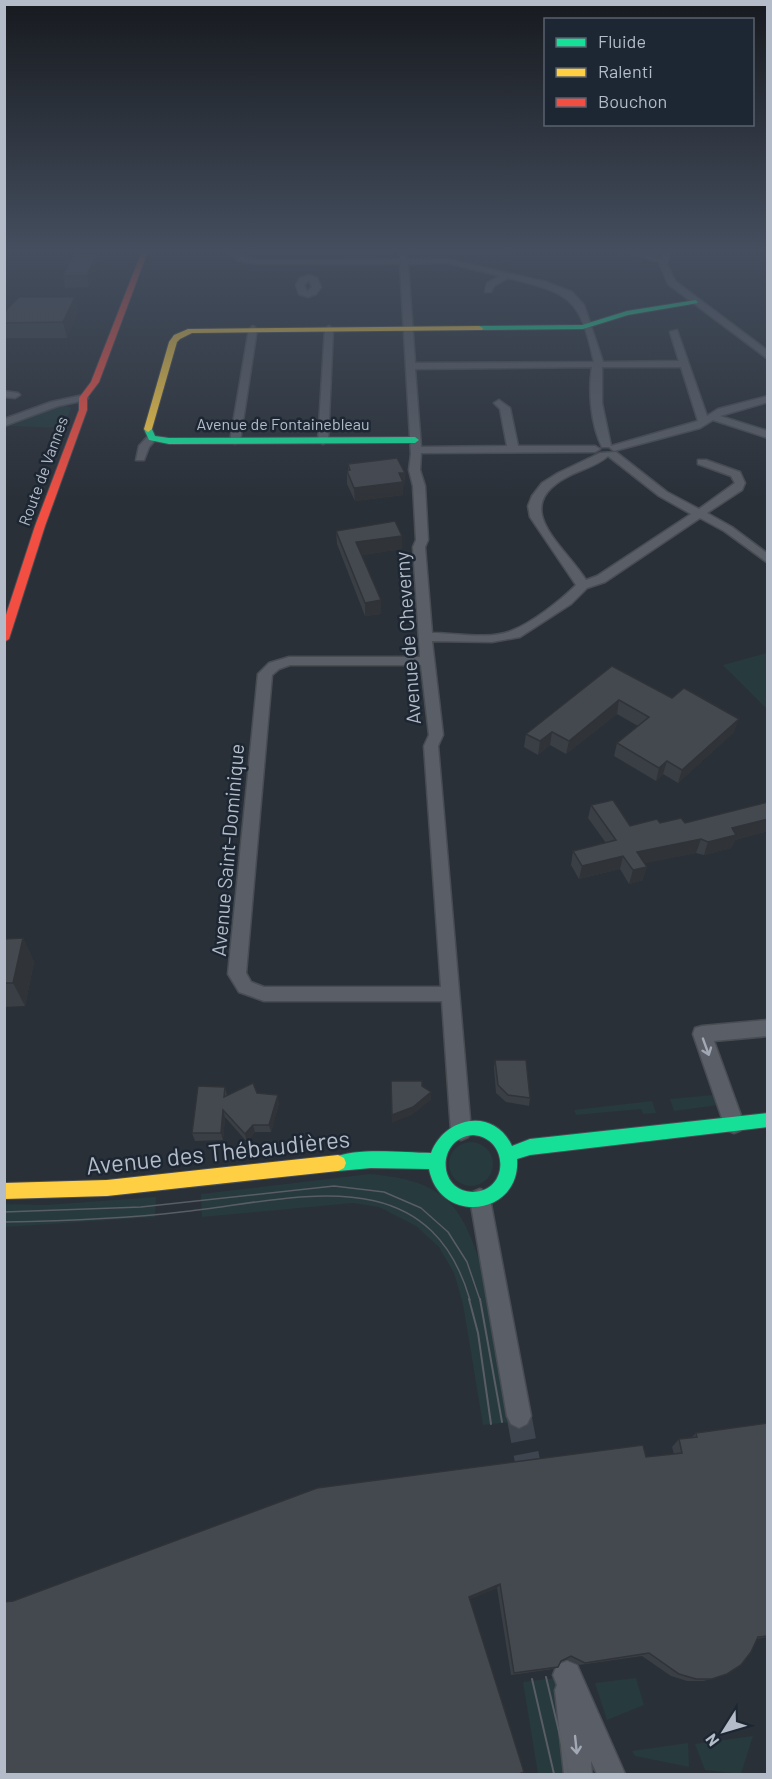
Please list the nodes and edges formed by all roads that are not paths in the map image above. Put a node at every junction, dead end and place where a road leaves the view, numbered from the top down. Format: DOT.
graph roads {
  1 [pos="113,334"];
  2 [pos="188,334"];
  3 [pos="252,334"];
  4 [pos="329,334"];
  5 [pos="408,334"];
  6 [pos="591,334"];
  7 [pos="675,334"];
  8 [pos="739,334"];
  9 [pos="768,356"];
  10 [pos="684,364"];
  11 [pos="598,365"];
  12 [pos="411,366"];
  13 [pos="83,398"];
  14 [pos="768,399"];
  15 [pos="499,403"];
  16 [pos="699,410"];
  17 [pos="711,418"];
  18 [pos="4,423"];
  19 [pos="768,435"];
  20 [pos="152,438"];
  21 [pos="235,441"];
  22 [pos="323,441"];
  23 [pos="416,445"];
  24 [pos="513,449"];
  25 [pos="606,450"];
  26 [pos="140,458"];
  27 [pos="702,462"];
  28 [pos="700,513"];
  29 [pos="768,560"];
  30 [pos="583,585"];
  31 [pos="425,637"];
  32 [pos="4,639"];
  33 [pos="427,661"];
  34 [pos="449,994"];
  35 [pos="768,1028"];
  36 [pos="768,1120"];
  37 [pos="734,1124"];
  38 [pos="461,1131"];
  39 [pos="508,1155"];
  40 [pos="435,1161"];
  41 [pos="4,1191"];
  42 [pos="480,1199"];
  43 [pos="519,1416"];
  44 [pos="578,1774"];
  45 [pos="611,1774"];
  1 -- 13 [label="street, Route de Vannes"];
  2 -- 20 [label="street"];
  3 -- 21 [label="street"];
  4 -- 22 [label="street"];
  5 -- 12 [label="street, Avenue de Cheverny"];
  6 -- 11 [label="street"];
  7 -- 10 [label="street"];
  8 -- 9 [label="street"];
  10 -- 11 [label="street"];
  10 -- 16 [label="street"];
  11 -- 12 [label="street"];
  11 -- 25 [label="street"];
  12 -- 23 [label="street, Avenue de Cheverny"];
  13 -- 18 [label="street"];
  13 -- 32 [label="street, Route de Vannes"];
  14 -- 17 [label="street"];
  15 -- 24 [label="street"];
  16 -- 17 [label="street"];
  16 -- 17 [label="street"];
  17 -- 19 [label="street"];
  17 -- 25 [label="street"];
  20 -- 21 [label="street, Avenue de Fontainebleau"];
  20 -- 26 [label="street"];
  21 -- 22 [label="street, Avenue de Fontainebleau"];
  22 -- 23 [label="street, Avenue de Fontainebleau"];
  23 -- 24 [label="street"];
  23 -- 31 [label="street, Avenue de Cheverny"];
  24 -- 25 [label="street"];
  25 -- 28 [label="street"];
  25 -- 30 [label="street"];
  27 -- 28 [label="street"];
  28 -- 29 [label="street"];
  28 -- 30 [label="street"];
  30 -- 31 [label="street"];
  31 -- 33 [label="street, Avenue de Cheverny"];
  33 -- 34 [label="street, Avenue de Cheverny"];
  33 -- 34 [label="street, Avenue Saint-Dominique"];
  34 -- 38 [label="street, Avenue de Cheverny"];
  35 -- 37 [label="street, one-way"];
  36 -- 37 [label="street"];
  37 -- 39 [label="street"];
  38 -- 39 [label="street"];
  38 -- 40 [label="street"];
  39 -- 42 [label="street"];
  40 -- 41 [label="street, Avenue des Thébaudières"];
  40 -- 42 [label="street"];
  42 -- 43 [label="street"];
  45 -- 44 [label="street, one-way"];
}
